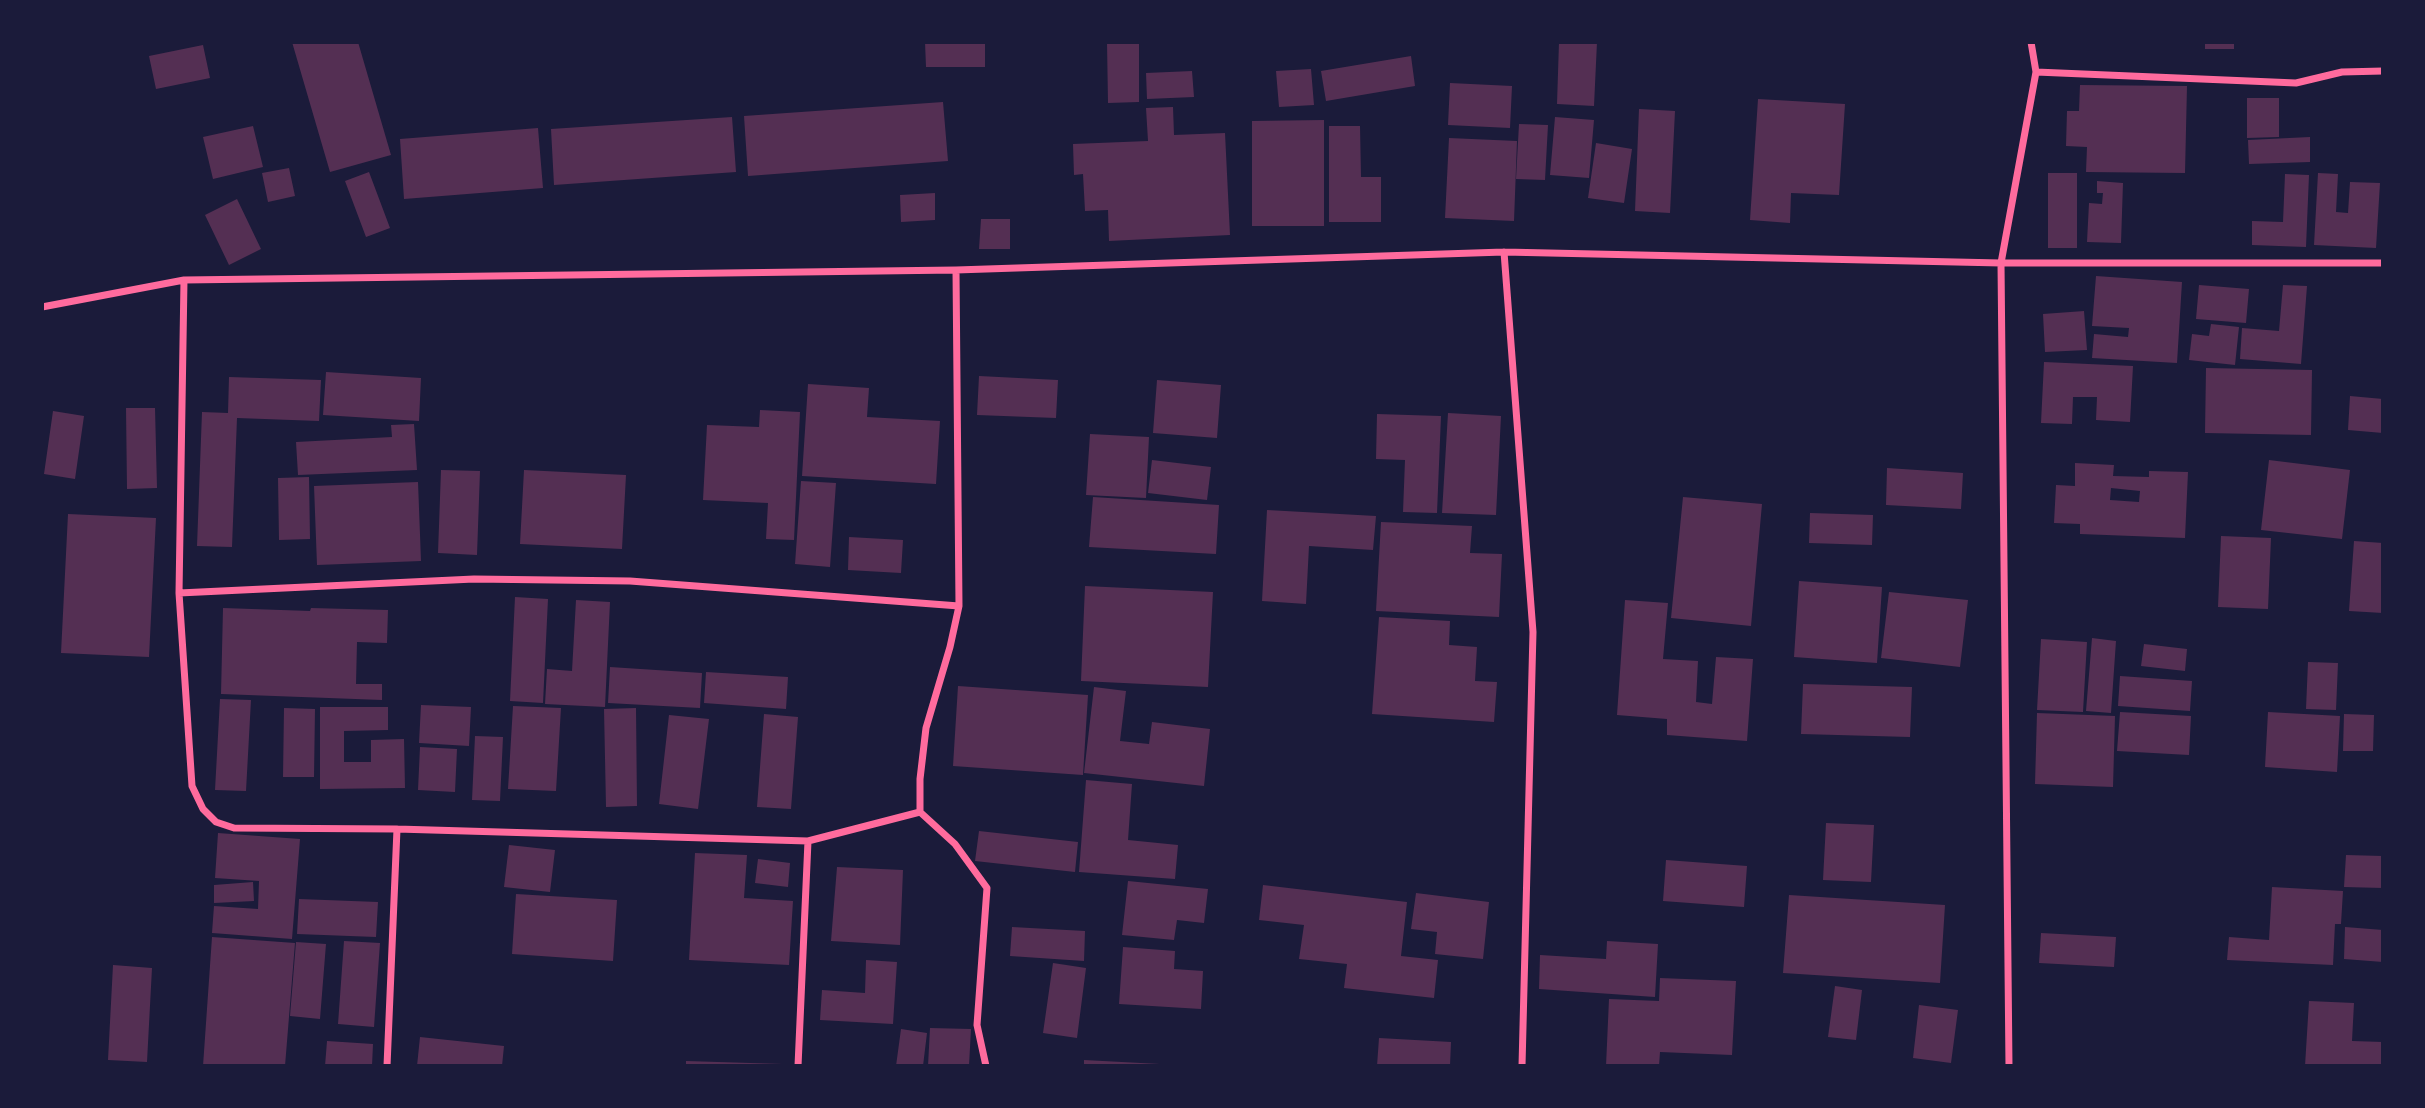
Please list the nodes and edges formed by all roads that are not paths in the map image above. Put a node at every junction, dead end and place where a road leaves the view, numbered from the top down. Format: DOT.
graph roads {
  1 [pos="2031,42"];
  2 [pos="2383,71"];
  3 [pos="2036,72"];
  4 [pos="1504,252"];
  5 [pos="2001,263"];
  6 [pos="2383,263"];
  7 [pos="956,270"];
  8 [pos="184,280"];
  9 [pos="42,307"];
  10 [pos="179,593"];
  11 [pos="959,606"];
  12 [pos="920,812"];
  13 [pos="397,829"];
  14 [pos="808,841"];
  15 [pos="387,1066"];
  16 [pos="798,1066"];
  17 [pos="986,1066"];
  18 [pos="1522,1066"];
  19 [pos="2008,1066"];
  1 -- 3 [label="street"];
  2 -- 3 [label="street"];
  3 -- 5 [label="street"];
  4 -- 5 [label="street"];
  4 -- 7 [label="street"];
  4 -- 18 [label="street"];
  5 -- 6 [label="street"];
  5 -- 19 [label="street"];
  7 -- 8 [label="street"];
  7 -- 11 [label="street"];
  8 -- 9 [label="street"];
  8 -- 10 [label="street"];
  10 -- 11 [label="street"];
  10 -- 13 [label="street"];
  11 -- 12 [label="street"];
  12 -- 14 [label="street"];
  12 -- 17 [label="street"];
  13 -- 14 [label="street"];
  13 -- 15 [label="street"];
  14 -- 16 [label="street"];
}
